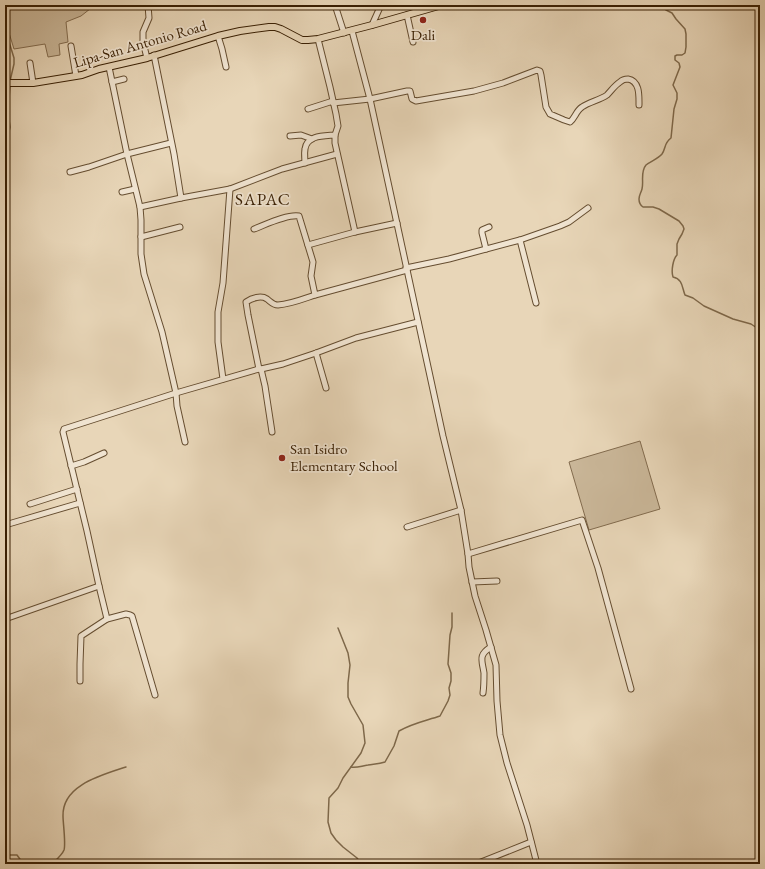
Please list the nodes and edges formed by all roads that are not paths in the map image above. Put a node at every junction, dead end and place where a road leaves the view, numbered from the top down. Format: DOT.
graph roads {
  1 [pos="148,5"];
  2 [pos="335,5"];
  3 [pos="381,5"];
  4 [pos="442,5"];
  5 [pos="407,15"];
  6 [pos="372,25"];
  7 [pos="352,31"];
  8 [pos="344,33"];
  9 [pos="218,36"];
  10 [pos="318,39"];
  11 [pos="413,42"];
  12 [pos="71,46"];
  13 [pos="154,55"];
  14 [pos="147,58"];
  15 [pos="30,62"];
  16 [pos="109,67"];
  17 [pos="226,67"];
  18 [pos="76,76"];
  19 [pos="124,79"];
  20 [pos="112,82"];
  21 [pos="5,83"];
  22 [pos="33,83"];
  23 [pos="370,98"];
  24 [pos="333,102"];
  25 [pos="639,105"];
  26 [pos="308,108"];
  27 [pos="335,135"];
  28 [pos="290,136"];
  29 [pos="312,139"];
  30 [pos="172,143"];
  31 [pos="127,154"];
  32 [pos="337,154"];
  33 [pos="305,163"];
  34 [pos="70,172"];
  35 [pos="135,189"];
  36 [pos="230,189"];
  37 [pos="122,192"];
  38 [pos="181,198"];
  39 [pos="140,207"];
  40 [pos="588,208"];
  41 [pos="397,223"];
  42 [pos="180,227"];
  43 [pos="489,227"];
  44 [pos="254,229"];
  45 [pos="355,232"];
  46 [pos="141,237"];
  47 [pos="520,240"];
  48 [pos="308,245"];
  49 [pos="486,249"];
  50 [pos="407,269"];
  51 [pos="315,295"];
  52 [pos="536,303"];
  53 [pos="418,322"];
  54 [pos="316,353"];
  55 [pos="260,369"];
  56 [pos="223,379"];
  57 [pos="326,388"];
  58 [pos="176,393"];
  59 [pos="272,432"];
  60 [pos="185,442"];
  61 [pos="104,453"];
  62 [pos="71,466"];
  63 [pos="77,489"];
  64 [pos="30,504"];
  65 [pos="80,504"];
  66 [pos="461,510"];
  67 [pos="5,525"];
  68 [pos="407,527"];
  69 [pos="468,554"];
  70 [pos="497,581"];
  71 [pos="472,582"];
  72 [pos="98,586"];
  73 [pos="5,619"];
  74 [pos="107,619"];
  75 [pos="491,647"];
  76 [pos="80,681"];
  77 [pos="631,689"];
  78 [pos="483,693"];
  79 [pos="154,696"];
  80 [pos="531,842"];
  81 [pos="476,864"];
  82 [pos="537,864"];
  1 -- 14 [label="street"];
  2 -- 8 [label="street"];
  3 -- 6 [label="street"];
  4 -- 5 [label="main road, Lipa-San Antonio Road"];
  5 -- 6 [label="main road, Lipa-San Antonio Road"];
  5 -- 11 [label="street"];
  6 -- 7 [label="main road, Lipa-San Antonio Road"];
  7 -- 8 [label="main road, Lipa-San Antonio Road"];
  7 -- 23 [label="street"];
  8 -- 10 [label="main road, Lipa-San Antonio Road"];
  9 -- 10 [label="main road, Lipa-San Antonio Road"];
  9 -- 13 [label="main road, Lipa-San Antonio Road"];
  9 -- 17 [label="street"];
  10 -- 24 [label="street"];
  12 -- 18 [label="street"];
  13 -- 14 [label="main road, Lipa-San Antonio Road"];
  13 -- 30 [label="street"];
  14 -- 16 [label="main road, Lipa-San Antonio Road"];
  15 -- 22 [label="street"];
  16 -- 18 [label="main road, Lipa-San Antonio Road"];
  16 -- 20 [label="street"];
  18 -- 22 [label="main road, Lipa-San Antonio Road"];
  19 -- 20 [label="street"];
  20 -- 31 [label="street"];
  21 -- 22 [label="main road, Lipa-San Antonio Road"];
  23 -- 24 [label="street"];
  23 -- 25 [label="street"];
  23 -- 41 [label="street"];
  24 -- 26 [label="street"];
  24 -- 27 [label="street"];
  27 -- 29 [label="street"];
  27 -- 32 [label="street"];
  28 -- 29 [label="street"];
  29 -- 33 [label="street"];
  30 -- 31 [label="street"];
  30 -- 38 [label="street"];
  31 -- 34 [label="street"];
  31 -- 35 [label="street"];
  32 -- 33 [label="street"];
  32 -- 45 [label="street"];
  33 -- 36 [label="street"];
  35 -- 37 [label="street"];
  35 -- 39 [label="street"];
  36 -- 38 [label="street"];
  36 -- 56 [label="street"];
  38 -- 39 [label="street"];
  39 -- 46 [label="street"];
  40 -- 47 [label="street"];
  41 -- 45 [label="street"];
  41 -- 50 [label="street"];
  42 -- 46 [label="street"];
  43 -- 49 [label="street"];
  44 -- 48 [label="street"];
  45 -- 48 [label="street"];
  46 -- 58 [label="street"];
  47 -- 49 [label="street"];
  47 -- 52 [label="street"];
  48 -- 51 [label="street"];
  49 -- 50 [label="street"];
  50 -- 51 [label="street"];
  50 -- 53 [label="street"];
  51 -- 55 [label="street"];
  53 -- 54 [label="street"];
  53 -- 66 [label="street"];
  54 -- 55 [label="street"];
  54 -- 57 [label="street"];
  55 -- 56 [label="street"];
  55 -- 59 [label="street"];
  56 -- 58 [label="street"];
  58 -- 60 [label="street"];
  58 -- 62 [label="street"];
  61 -- 62 [label="street"];
  62 -- 63 [label="street"];
  63 -- 64 [label="street"];
  63 -- 65 [label="street"];
  65 -- 67 [label="street"];
  65 -- 72 [label="street"];
  66 -- 68 [label="street"];
  66 -- 69 [label="street"];
  69 -- 71 [label="street"];
  69 -- 77 [label="street"];
  70 -- 71 [label="street"];
  71 -- 75 [label="street"];
  72 -- 73 [label="street"];
  72 -- 74 [label="street"];
  74 -- 76 [label="street"];
  74 -- 79 [label="street"];
  75 -- 78 [label="street"];
  75 -- 80 [label="street"];
  80 -- 81 [label="street"];
  80 -- 82 [label="street"];
}
